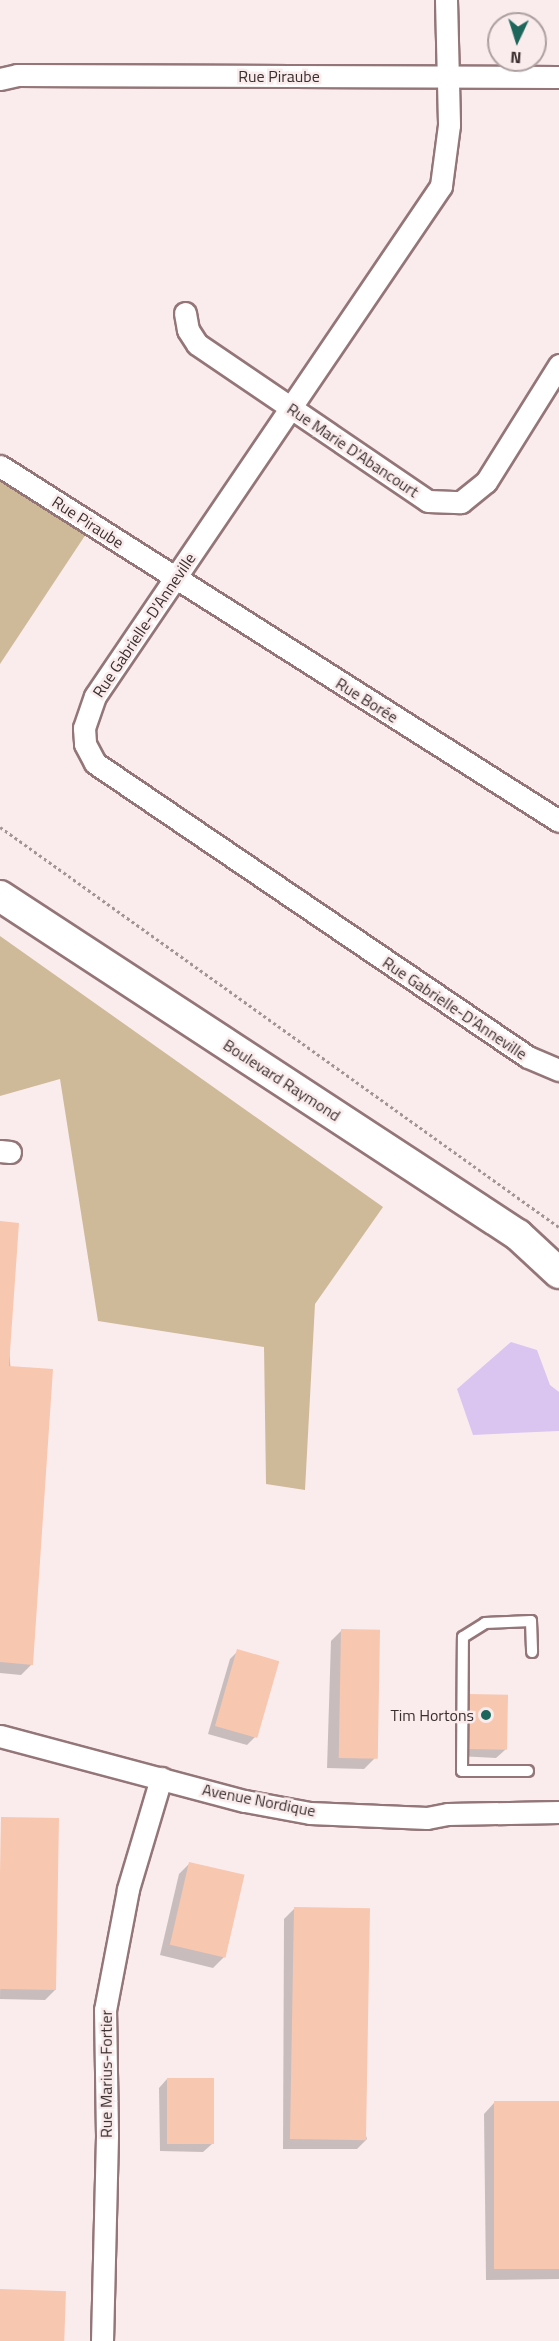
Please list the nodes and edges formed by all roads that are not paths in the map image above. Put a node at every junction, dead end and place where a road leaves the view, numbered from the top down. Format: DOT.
graph roads {
  1 [pos="446,0"];
  2 [pos="448,76"];
  3 [pos="559,77"];
  4 [pos="0,79"];
  5 [pos="185,313"];
  6 [pos="559,366"];
  7 [pos="291,408"];
  8 [pos="0,466"];
  9 [pos="176,578"];
  10 [pos="559,821"];
  11 [pos="0,896"];
  12 [pos="559,1070"];
  13 [pos="559,1272"];
  14 [pos="532,1652"];
  15 [pos="0,1736"];
  16 [pos="528,1771"];
  17 [pos="160,1778"];
  18 [pos="559,1812"];
  19 [pos="102,2341"];
  1 -- 2 [label="street, Rue Gabrielle-D'Anneville"];
  2 -- 3 [label="street, Rue Piraube"];
  2 -- 4 [label="street, Rue Piraube"];
  2 -- 7 [label="street, Rue Gabrielle-D'Anneville"];
  5 -- 7 [label="street, Rue Marie D'Abancourt"];
  6 -- 7 [label="street, Rue Marie D'Abancourt"];
  7 -- 9 [label="street, Rue Gabrielle-D'Anneville"];
  8 -- 9 [label="street, Rue Piraube"];
  9 -- 10 [label="street, Rue Borée"];
  9 -- 12 [label="street, Rue Gabrielle-D'Anneville"];
  11 -- 13 [label="street, Boulevard Raymond"];
  14 -- 16 [label="lane"];
  15 -- 17 [label="street, Avenue Nordique"];
  17 -- 18 [label="street, Avenue Nordique"];
  17 -- 19 [label="street, Rue Marius-Fortier"];
}
